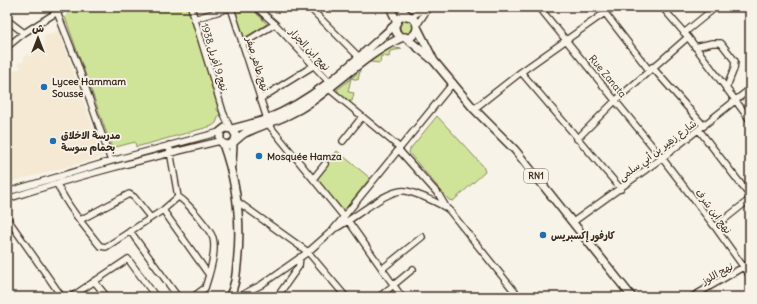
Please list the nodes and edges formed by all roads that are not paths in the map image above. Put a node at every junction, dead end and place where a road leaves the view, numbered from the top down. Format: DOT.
graph roads {
  1 [pos="65,7"];
  2 [pos="191,7"];
  3 [pos="232,7"];
  4 [pos="256,7"];
  5 [pos="309,7"];
  6 [pos="390,7"];
  7 [pos="398,7"];
  8 [pos="428,7"];
  9 [pos="540,7"];
  10 [pos="613,7"];
  11 [pos="662,7"];
  12 [pos="716,7"];
  13 [pos="57,10"];
  14 [pos="605,13"];
  15 [pos="410,16"];
  16 [pos="194,19"];
  17 [pos="7,20"];
  18 [pos="396,23"];
  19 [pos="275,24"];
  20 [pos="417,26"];
  21 [pos="24,33"];
  22 [pos="686,35"];
  23 [pos="404,37"];
  24 [pos="566,41"];
  25 [pos="242,44"];
  26 [pos="7,47"];
  27 [pos="695,48"];
  28 [pos="361,60"];
  29 [pos="434,61"];
  30 [pos="313,66"];
  31 [pos="650,69"];
  32 [pos="521,72"];
  33 [pos="453,83"];
  34 [pos="330,86"];
  35 [pos="726,89"];
  36 [pos="750,89"];
  37 [pos="260,99"];
  38 [pos="616,100"];
  39 [pos="736,102"];
  40 [pos="474,110"];
  41 [pos="362,117"];
  42 [pos="750,120"];
  43 [pos="268,122"];
  44 [pos="701,128"];
  45 [pos="226,130"];
  46 [pos="577,139"];
  47 [pos="343,141"];
  48 [pos="221,142"];
  49 [pos="234,142"];
  50 [pos="169,145"];
  51 [pos="398,148"];
  52 [pos="170,152"];
  53 [pos="662,158"];
  54 [pos="111,161"];
  55 [pos="325,164"];
  56 [pos="232,168"];
  57 [pos="313,179"];
  58 [pos="57,184"];
  59 [pos="621,189"];
  60 [pos="7,192"];
  61 [pos="750,196"];
  62 [pos="178,197"];
  63 [pos="7,199"];
  64 [pos="750,200"];
  65 [pos="238,202"];
  66 [pos="446,208"];
  67 [pos="162,210"];
  68 [pos="150,217"];
  69 [pos="344,217"];
  70 [pos="7,218"];
  71 [pos="82,219"];
  72 [pos="349,222"];
  73 [pos="573,222"];
  74 [pos="715,227"];
  75 [pos="333,230"];
  76 [pos="130,231"];
  77 [pos="422,237"];
  78 [pos="308,252"];
  79 [pos="300,257"];
  80 [pos="750,263"];
  81 [pos="744,268"];
  82 [pos="382,269"];
  83 [pos="413,269"];
  84 [pos="209,275"];
  85 [pos="750,276"];
  86 [pos="94,281"];
  87 [pos="394,286"];
  88 [pos="62,297"];
  89 [pos="71,297"];
  90 [pos="107,297"];
  91 [pos="156,297"];
  92 [pos="178,297"];
  93 [pos="193,297"];
  94 [pos="229,297"];
  95 [pos="238,297"];
  96 [pos="277,297"];
  97 [pos="346,297"];
  98 [pos="379,297"];
  99 [pos="402,297"];
  100 [pos="519,297"];
  101 [pos="632,297"];
  102 [pos="692,297"];
  1 -- 13 [label="street"];
  2 -- 16 [label="street, نهج 9 أفريل 1938"];
  3 -- 16 [label="street"];
  3 -- 25 [label="street, نهج طاهر صفر"];
  4 -- 19 [label="street, نهج ابن الجزار"];
  5 -- 28 [label="street"];
  6 -- 18 [label="main road, RN1"];
  7 -- 15 [label="main road, RN1"];
  8 -- 15 [label="street"];
  8 -- 20 [label="street"];
  9 -- 24 [label="street, Rue Zanata"];
  10 -- 14 [label="street"];
  11 -- 22 [label="street"];
  12 -- 22 [label="street"];
  13 -- 21 [label="street"];
  13 -- 54 [label="street"];
  14 -- 24 [label="street"];
  14 -- 31 [label="street"];
  15 -- 18 [label="main road"];
  15 -- 20 [label="main road, RN1"];
  16 -- 45 [label="street, نهج 9 أفريل 1938"];
  17 -- 21 [label="street"];
  18 -- 23 [label="main road, RN1"];
  18 -- 28 [label="main road"];
  19 -- 25 [label="street"];
  19 -- 30 [label="street, نهج ابن الجزار"];
  20 -- 23 [label="main road"];
  20 -- 29 [label="main road, RN1"];
  21 -- 26 [label="street"];
  22 -- 27 [label="street"];
  22 -- 31 [label="street"];
  23 -- 28 [label="main road"];
  23 -- 29 [label="main road, RN1"];
  24 -- 32 [label="street"];
  24 -- 38 [label="street, Rue Zanata"];
  25 -- 37 [label="street, نهج طاهر صفر"];
  27 -- 35 [label="street"];
  27 -- 35 [label="street"];
  28 -- 34 [label="main road"];
  29 -- 33 [label="main road, RN1"];
  30 -- 34 [label="street, نهج ابن الجزار"];
  30 -- 37 [label="street"];
  31 -- 38 [label="street"];
  31 -- 44 [label="street"];
  32 -- 40 [label="street"];
  32 -- 46 [label="street"];
  33 -- 40 [label="main road, RN1"];
  33 -- 51 [label="street"];
  34 -- 41 [label="street, نهج ابن الجزار"];
  34 -- 43 [label="main road"];
  35 -- 39 [label="street"];
  36 -- 39 [label="street, شارع زهير بن أبي سلمى"];
  37 -- 43 [label="street, نهج طاهر صفر"];
  38 -- 46 [label="street"];
  38 -- 53 [label="street, Rue Zanata"];
  39 -- 42 [label="street"];
  39 -- 44 [label="street, شارع زهير بن أبي سلمى"];
  40 -- 73 [label="main road, RN1"];
  41 -- 47 [label="street"];
  41 -- 51 [label="street, نهج ابن الجزار"];
  43 -- 45 [label="main road"];
  43 -- 49 [label="main road"];
  43 -- 57 [label="street, نهج طاهر صفر"];
  44 -- 53 [label="street, شارع زهير بن أبي سلمى"];
  44 -- 61 [label="street"];
  45 -- 48 [label="main road"];
  45 -- 49 [label="main road"];
  45 -- 50 [label="street"];
  46 -- 59 [label="street"];
  48 -- 49 [label="main road"];
  48 -- 52 [label="street"];
  48 -- 56 [label="main road"];
  49 -- 56 [label="main road"];
  50 -- 52 [label="street"];
  50 -- 54 [label="street"];
  51 -- 66 [label="street, نهج ابن الجزار"];
  51 -- 69 [label="street"];
  52 -- 58 [label="street"];
  52 -- 62 [label="street"];
  53 -- 59 [label="street, شارع زهير بن أبي سلمى"];
  53 -- 74 [label="street, نهج ابن شرف"];
  54 -- 60 [label="street"];
  55 -- 57 [label="street"];
  56 -- 65 [label="main road"];
  57 -- 69 [label="street, نهج طاهر صفر"];
  58 -- 63 [label="street"];
  58 -- 76 [label="street"];
  59 -- 73 [label="street, شارع زهير بن أبي سلمى"];
  62 -- 67 [label="street"];
  62 -- 84 [label="street"];
  64 -- 74 [label="street"];
  65 -- 78 [label="street"];
  65 -- 94 [label="main road"];
  66 -- 72 [label="street"];
  66 -- 100 [label="street"];
  67 -- 68 [label="street"];
  67 -- 84 [label="street"];
  68 -- 71 [label="street"];
  68 -- 76 [label="street"];
  69 -- 75 [label="street"];
  70 -- 88 [label="street"];
  72 -- 75 [label="street"];
  72 -- 82 [label="street"];
  73 -- 101 [label="main road, RN1"];
  74 -- 81 [label="street, نهج ابن شرف"];
  75 -- 78 [label="street"];
  76 -- 92 [label="street"];
  77 -- 82 [label="street"];
  78 -- 79 [label="street"];
  78 -- 97 [label="street"];
  79 -- 95 [label="street"];
  79 -- 96 [label="street"];
  80 -- 81 [label="street, نهج اللوز"];
  81 -- 85 [label="street, نهج ابن شرف"];
  81 -- 102 [label="street, نهج اللوز"];
  82 -- 87 [label="street"];
  83 -- 87 [label="street"];
  84 -- 93 [label="street"];
  86 -- 89 [label="street"];
  86 -- 90 [label="street"];
  86 -- 91 [label="street"];
  87 -- 98 [label="street"];
  87 -- 99 [label="street"];
}
